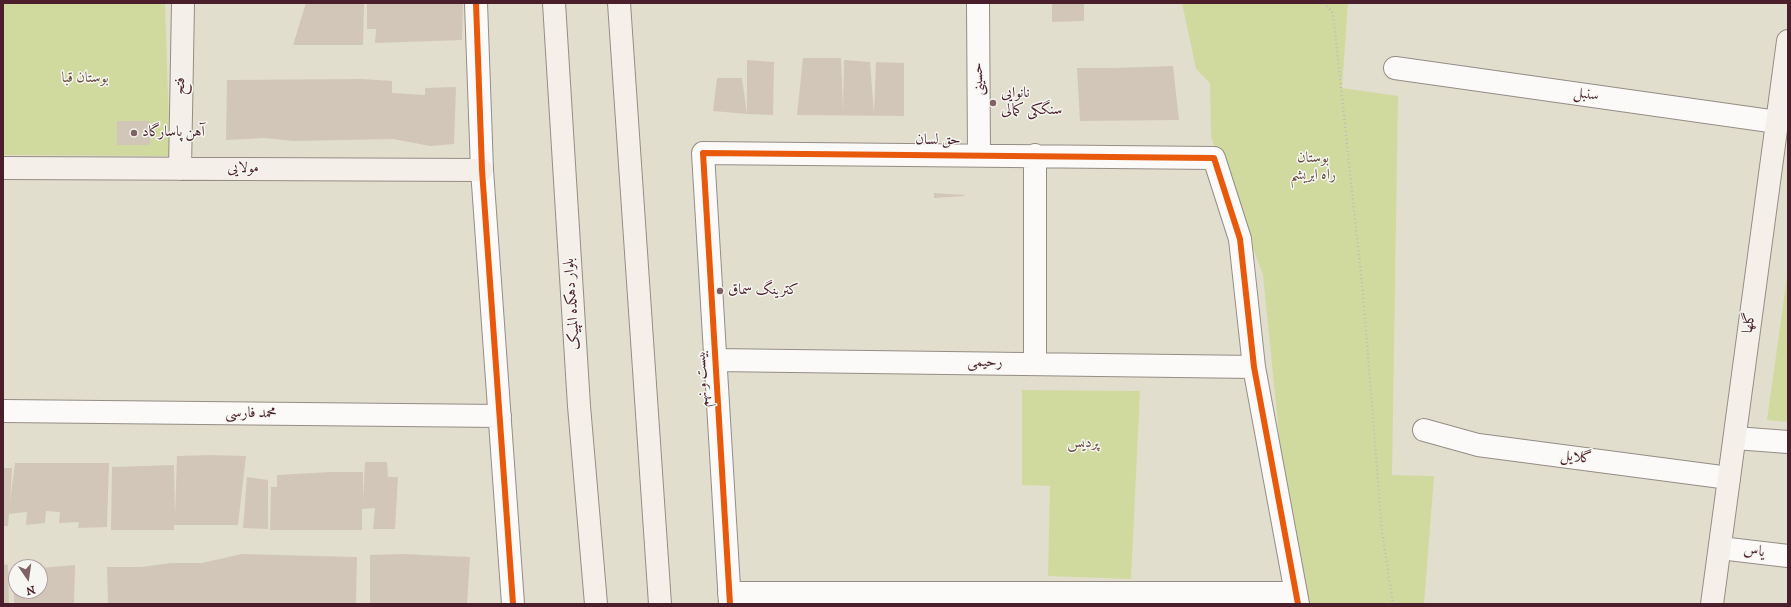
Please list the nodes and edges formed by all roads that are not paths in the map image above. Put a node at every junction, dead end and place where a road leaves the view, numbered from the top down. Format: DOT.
graph roads {
  1 [pos="183,3"];
  2 [pos="476,3"];
  3 [pos="554,3"];
  4 [pos="978,3"];
  5 [pos="620,5"];
  6 [pos="1788,41"];
  7 [pos="1395,68"];
  8 [pos="1777,122"];
  9 [pos="703,153"];
  10 [pos="979,154"];
  11 [pos="1035,155"];
  12 [pos="3,168"];
  13 [pos="180,169"];
  14 [pos="482,170"];
  15 [pos="715,360"];
  16 [pos="1035,364"];
  17 [pos="1254,367"];
  18 [pos="3,411"];
  19 [pos="500,416"];
  20 [pos="1424,430"];
  21 [pos="1735,438"];
  22 [pos="1788,442"];
  23 [pos="1729,478"];
  24 [pos="1720,548"];
  25 [pos="1788,556"];
  26 [pos="729,599"];
  27 [pos="1297,599"];
  28 [pos="513,604"];
  29 [pos="596,604"];
  30 [pos="660,604"];
  31 [pos="1712,604"];
  1 -- 13 [label="street, فتح"];
  2 -- 14 [label="street"];
  3 -- 29 [label="street, بلوار دهکده المپیک"];
  4 -- 10 [label="street, حسینی"];
  5 -- 30 [label="street"];
  6 -- 8 [label="street, گلها"];
  7 -- 8 [label="street, سنبل"];
  8 -- 21 [label="street, گلها"];
  9 -- 10 [label="street, حق لسان"];
  9 -- 15 [label="street, بیست و نهم"];
  10 -- 11 [label="street, حق لسان"];
  11 -- 16 [label="street"];
  11 -- 17 [label="street, حق لسان"];
  12 -- 13 [label="street, مولایی"];
  13 -- 14 [label="street, مولایی"];
  14 -- 19 [label="street"];
  15 -- 16 [label="street, رحیمی"];
  15 -- 26 [label="street, بیست و نهم"];
  16 -- 17 [label="street, رحیمی"];
  17 -- 27 [label="street"];
  18 -- 19 [label="street, محمد فارسی"];
  19 -- 28 [label="street"];
  20 -- 23 [label="street, گلایل"];
  21 -- 22 [label="street"];
  21 -- 23 [label="street, گلها"];
  23 -- 24 [label="street, گلها"];
  24 -- 25 [label="street, یاس"];
  24 -- 31 [label="street, گلها"];
  26 -- 27 [label="street"];
}
